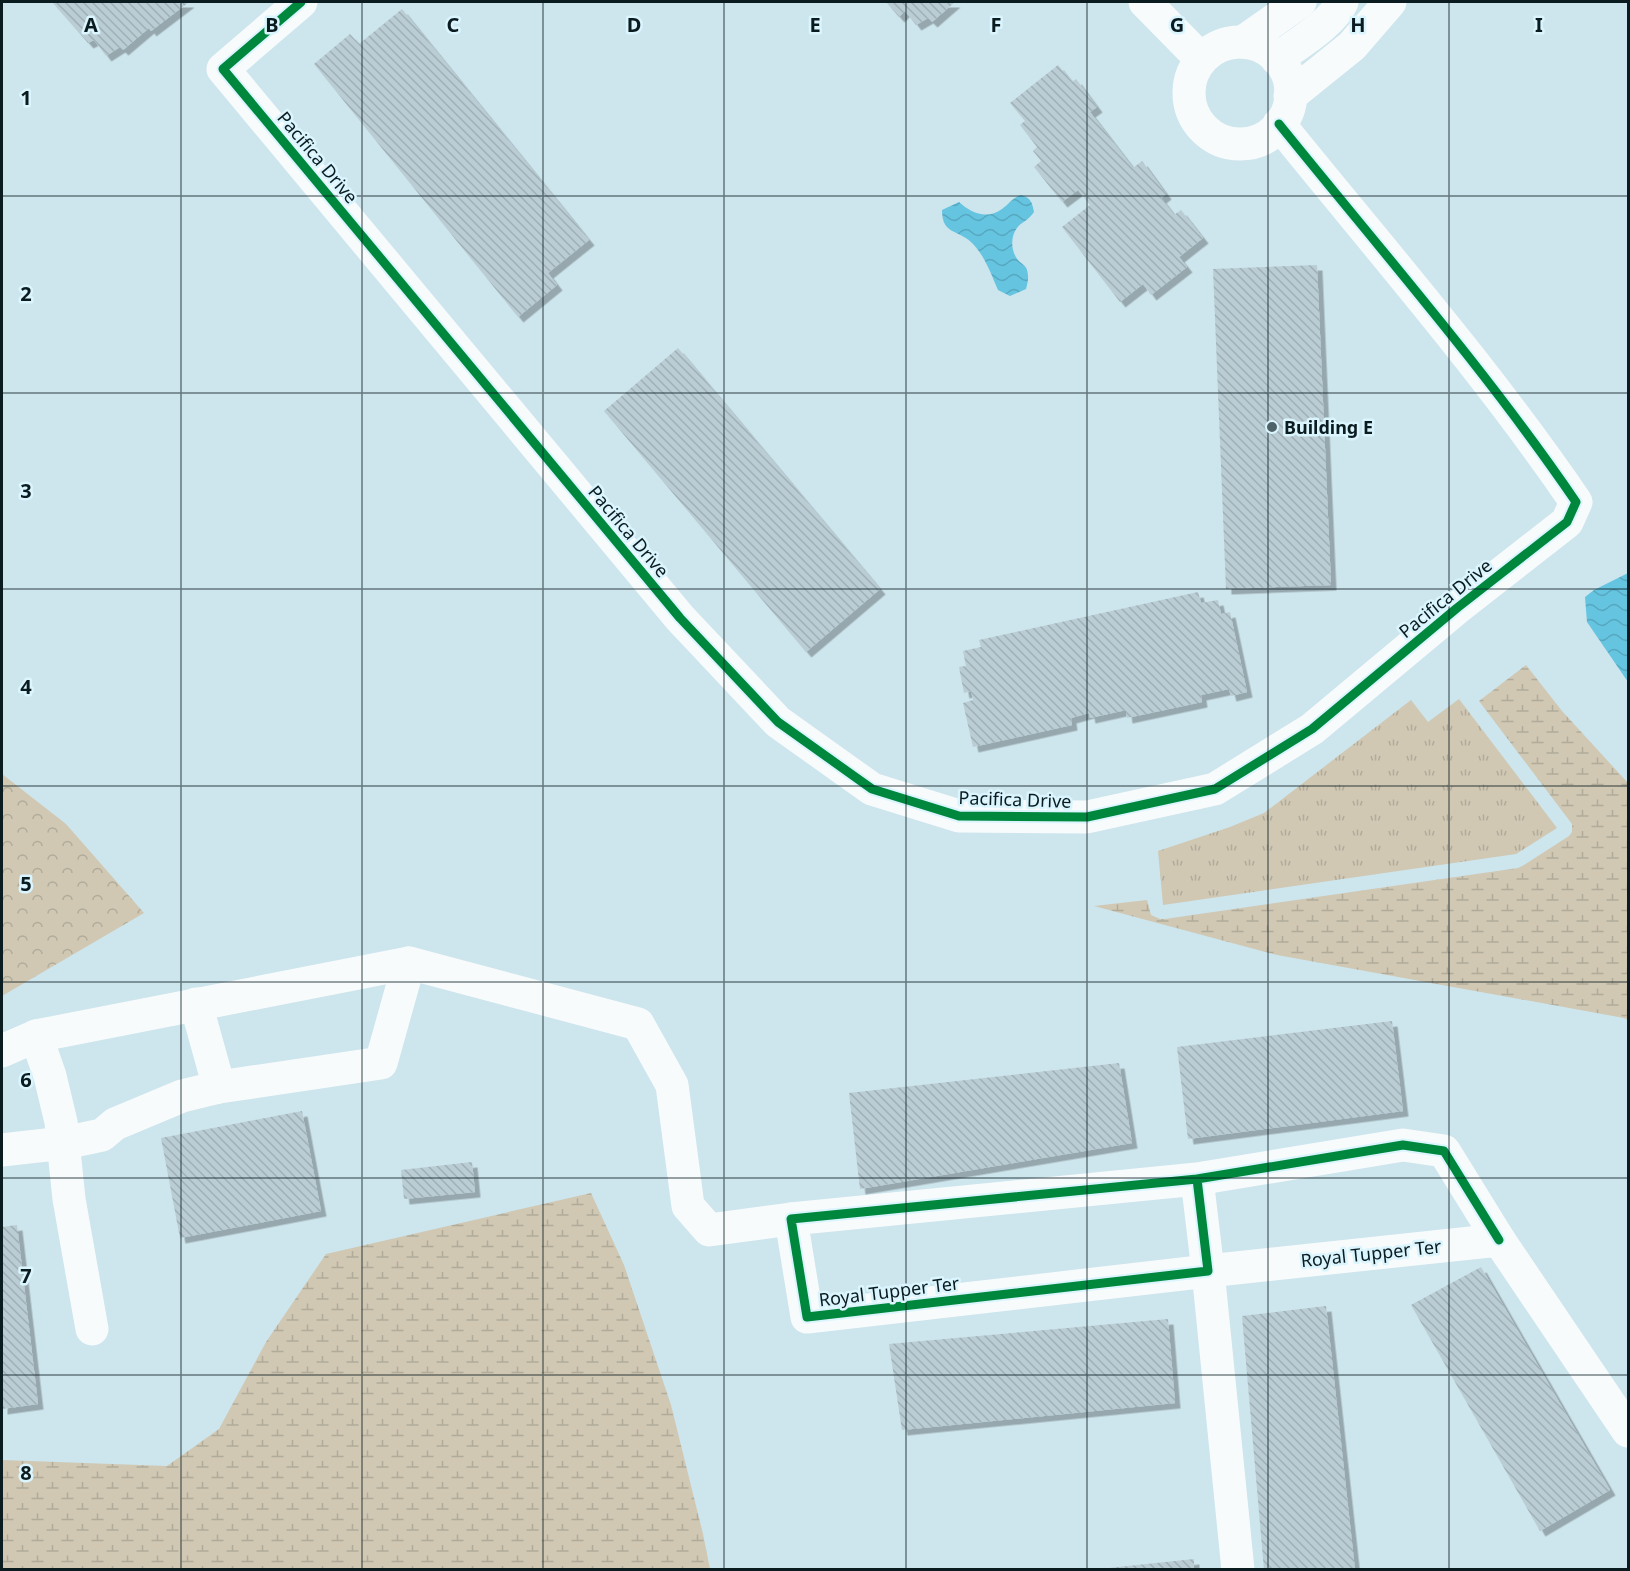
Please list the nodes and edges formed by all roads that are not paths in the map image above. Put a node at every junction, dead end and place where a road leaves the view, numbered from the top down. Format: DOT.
graph roads {
  1 [pos="301,2"];
  2 [pos="1144,2"];
  3 [pos="1300,2"];
  4 [pos="1342,2"];
  5 [pos="1390,2"];
  6 [pos="1243,42"];
  7 [pos="1201,59"];
  8 [pos="1277,59"];
  9 [pos="1285,110"];
  10 [pos="409,963"];
  11 [pos="196,1004"];
  12 [pos="36,1036"];
  13 [pos="2,1051"];
  14 [pos="219,1087"];
  15 [pos="63,1143"];
  16 [pos="2,1150"];
  17 [pos="1197,1179"];
  18 [pos="791,1219"];
  19 [pos="1499,1240"];
  20 [pos="1208,1271"];
  21 [pos="92,1329"];
  22 [pos="1629,1431"];
  23 [pos="1238,1569"];
  1 -- 9 [label="street, Pacifica Drive"];
  2 -- 7 [label="street"];
  3 -- 6 [label="street"];
  4 -- 8 [label="street"];
  5 -- 9 [label="street"];
  6 -- 7 [label="street"];
  6 -- 8 [label="street"];
  7 -- 9 [label="street"];
  8 -- 9 [label="street"];
  10 -- 11 [label="street"];
  10 -- 14 [label="street"];
  10 -- 18 [label="street"];
  11 -- 12 [label="street"];
  11 -- 14 [label="street"];
  12 -- 13 [label="street"];
  12 -- 15 [label="street"];
  14 -- 15 [label="street"];
  15 -- 16 [label="street"];
  15 -- 21 [label="street"];
  17 -- 18 [label="street"];
  17 -- 19 [label="street"];
  17 -- 20 [label="street"];
  18 -- 20 [label="street, Royal Tupper Ter"];
  19 -- 20 [label="street, Royal Tupper Ter"];
  19 -- 22 [label="street"];
  20 -- 23 [label="street"];
}
